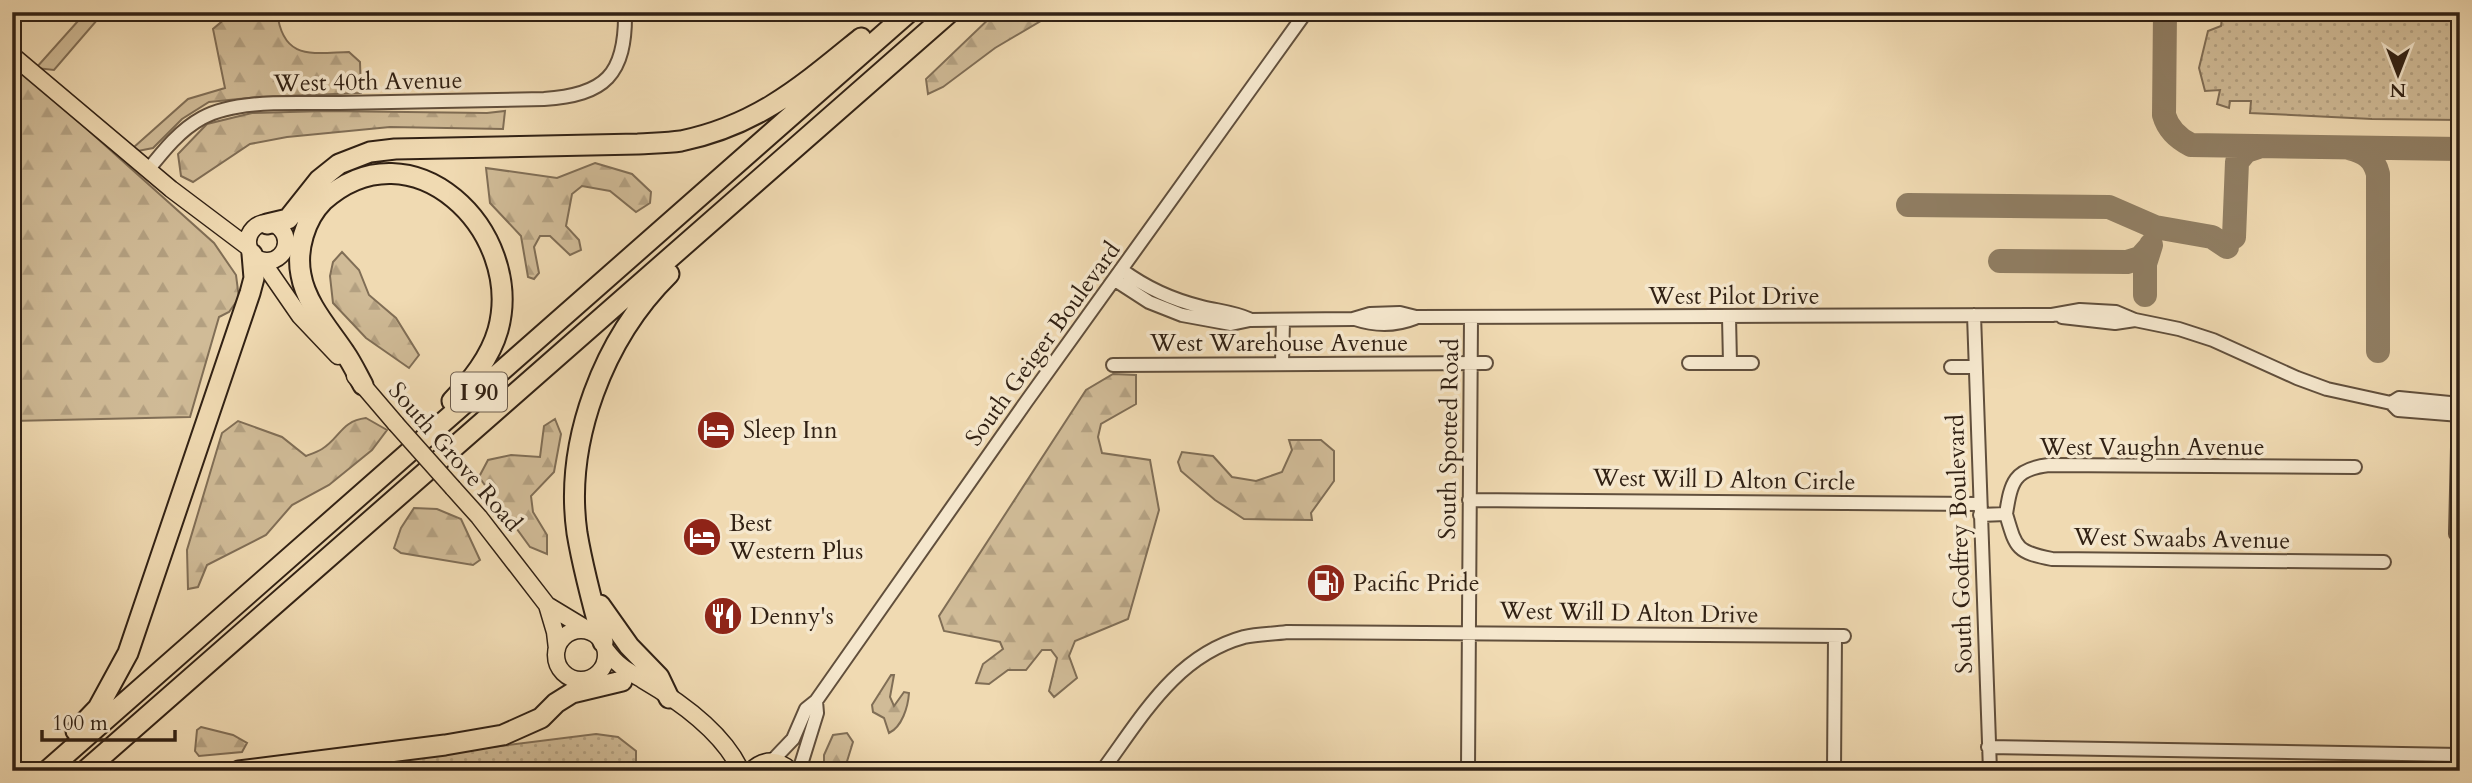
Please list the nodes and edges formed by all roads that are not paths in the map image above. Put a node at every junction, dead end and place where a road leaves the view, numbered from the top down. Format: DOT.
graph roads {
  1 [pos="625,12"];
  2 [pos="903,12"];
  3 [pos="909,12"];
  4 [pos="950,12"];
  5 [pos="1306,12"];
  6 [pos="12,55"];
  7 [pos="148,170"];
  8 [pos="214,220"];
  9 [pos="714,220"];
  10 [pos="264,224"];
  11 [pos="282,253"];
  12 [pos="254,254"];
  13 [pos="1118,275"];
  14 [pos="1974,315"];
  15 [pos="1471,317"];
  16 [pos="1729,317"];
  17 [pos="1283,320"];
  18 [pos="326,341"];
  19 [pos="1282,363"];
  20 [pos="1471,363"];
  21 [pos="1486,363"];
  22 [pos="1689,363"];
  23 [pos="1730,363"];
  24 [pos="1752,363"];
  25 [pos="1113,365"];
  26 [pos="1951,367"];
  27 [pos="1975,367"];
  28 [pos="363,385"];
  29 [pos="2459,409"];
  30 [pos="425,439"];
  31 [pos="2355,467"];
  32 [pos="1469,500"];
  33 [pos="1979,509"];
  34 [pos="2006,514"];
  35 [pos="2456,534"];
  36 [pos="2384,562"];
  37 [pos="587,580"];
  38 [pos="547,605"];
  39 [pos="1468,632"];
  40 [pos="600,641"];
  41 [pos="557,649"];
  42 [pos="584,679"];
  43 [pos="622,681"];
  44 [pos="663,694"];
  45 [pos="816,701"];
  46 [pos="530,723"];
  47 [pos="1989,747"];
  48 [pos="730,749"];
  49 [pos="2460,755"];
  50 [pos="762,765"];
  51 [pos="46,771"];
  52 [pos="85,771"];
  53 [pos="239,771"];
  54 [pos="741,771"];
  55 [pos="792,771"];
  56 [pos="799,771"];
  57 [pos="1102,771"];
  58 [pos="1468,771"];
  59 [pos="1834,771"];
  60 [pos="1990,771"];
  1 -- 7 [label="street, West 40th Avenue"];
  2 -- 10 [label="highway"];
  3 -- 30 [label="highway, I 90"];
  4 -- 9 [label="highway, I 90"];
  5 -- 13 [label="street, South Geiger Boulevard"];
  6 -- 7 [label="main road, South Grove Road"];
  7 -- 8 [label="main road, South Grove Road"];
  8 -- 10 [label="main road, South Grove Road"];
  8 -- 12 [label="main road, South Grove Road"];
  9 -- 37 [label="highway"];
  9 -- 52 [label="highway, I 90"];
  10 -- 11 [label="main road"];
  10 -- 12 [label="main road"];
  11 -- 12 [label="main road"];
  11 -- 18 [label="main road, South Grove Road"];
  12 -- 18 [label="main road, South Grove Road"];
  12 -- 51 [label="highway"];
  13 -- 17 [label="street, West Pilot Drive"];
  13 -- 45 [label="street, South Geiger Boulevard"];
  14 -- 16 [label="street, West Pilot Drive"];
  14 -- 27 [label="street, South Godfrey Boulevard"];
  14 -- 29 [label="street, West Pilot Drive"];
  15 -- 16 [label="street, West Pilot Drive"];
  15 -- 17 [label="street, West Pilot Drive"];
  15 -- 20 [label="street, South Spotted Road"];
  16 -- 23 [label="street"];
  17 -- 19 [label="street"];
  18 -- 28 [label="main road, South Grove Road"];
  19 -- 20 [label="street, West Warehouse Avenue"];
  19 -- 25 [label="street, West Warehouse Avenue"];
  20 -- 21 [label="street, West Warehouse Avenue"];
  20 -- 32 [label="street, South Spotted Road"];
  22 -- 23 [label="street"];
  23 -- 24 [label="street"];
  26 -- 27 [label="street"];
  27 -- 33 [label="street, South Godfrey Boulevard"];
  28 -- 30 [label="highway"];
  28 -- 38 [label="main road, South Grove Road, bridge"];
  29 -- 35 [label="street"];
  30 -- 51 [label="highway, I 90"];
  31 -- 34 [label="street, West Vaughn Avenue"];
  32 -- 33 [label="street, West Will D Alton Circle"];
  32 -- 39 [label="street, South Spotted Road"];
  33 -- 34 [label="street"];
  33 -- 47 [label="street, South Godfrey Boulevard"];
  34 -- 36 [label="street, West Swaabs Avenue"];
  37 -- 40 [label="highway"];
  37 -- 44 [label="highway"];
  38 -- 40 [label="main road, South Grove Road"];
  38 -- 41 [label="main road, South Grove Road"];
  39 -- 57 [label="street, West Will D Alton Drive"];
  39 -- 58 [label="street, South Spotted Road"];
  39 -- 59 [label="street, West Will D Alton Drive"];
  40 -- 41 [label="main road"];
  40 -- 42 [label="main road"];
  40 -- 44 [label="main road, South Grove Road"];
  41 -- 42 [label="main road"];
  42 -- 43 [label="main road, South Grove Road"];
  42 -- 46 [label="highway"];
  43 -- 44 [label="main road, South Grove Road"];
  43 -- 46 [label="highway"];
  44 -- 48 [label="main road, South Grove Road"];
  45 -- 50 [label="street, South Geiger Boulevard"];
  45 -- 56 [label="street, South Geiger Boulevard"];
  46 -- 53 [label="highway"];
  47 -- 49 [label="street"];
  47 -- 60 [label="street, South Godfrey Boulevard"];
  48 -- 50 [label="main road, South Grove Road"];
  48 -- 54 [label="main road, South Grove Road"];
  50 -- 55 [label="main road, South Grove Road"];
}
